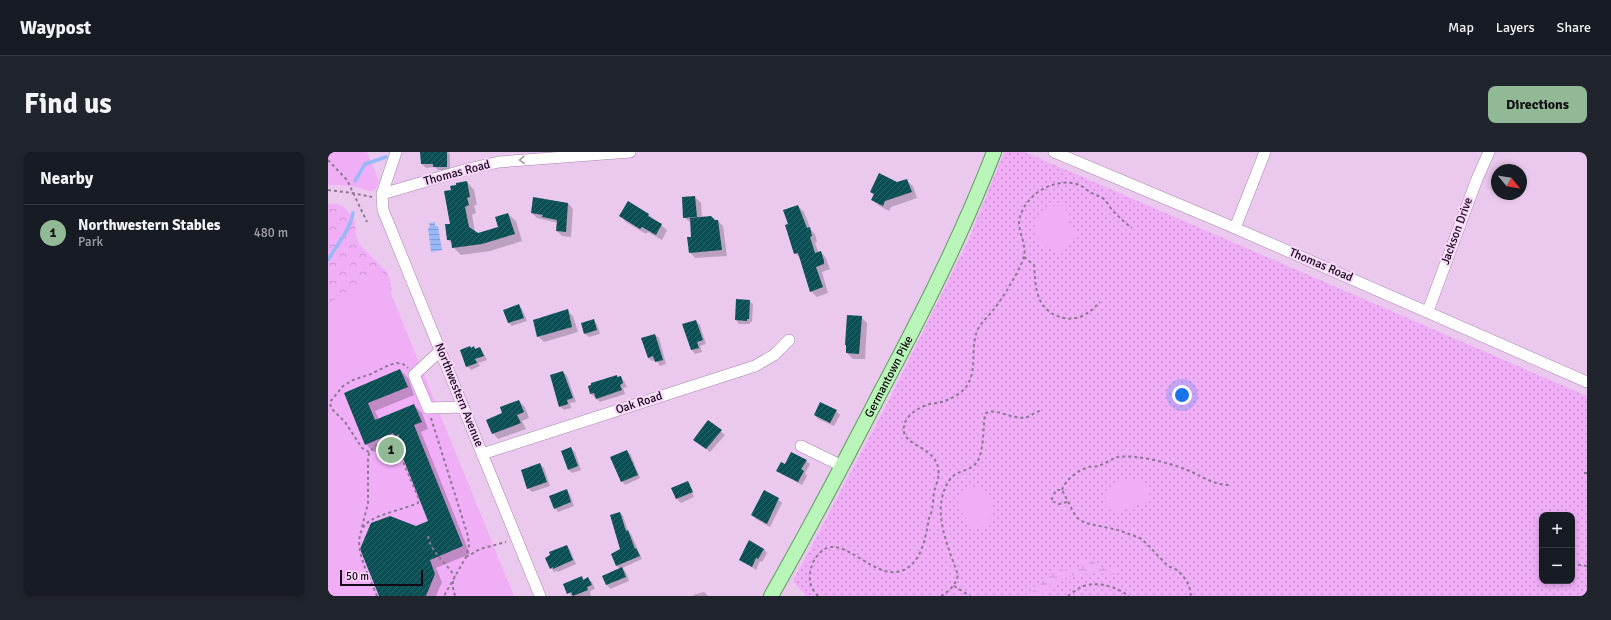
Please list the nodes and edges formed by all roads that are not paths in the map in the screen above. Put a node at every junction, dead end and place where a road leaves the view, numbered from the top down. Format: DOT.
graph roads {
  1 [pos="396,152"];
  2 [pos="630,152"];
  3 [pos="994,152"];
  4 [pos="1054,152"];
  5 [pos="1265,152"];
  6 [pos="1489,152"];
  7 [pos="382,194"];
  8 [pos="1235,228"];
  9 [pos="1428,311"];
  10 [pos="789,340"];
  11 [pos="440,351"];
  12 [pos="1587,382"];
  13 [pos="463,407"];
  14 [pos="801,446"];
  15 [pos="482,454"];
  16 [pos="842,466"];
  17 [pos="540,596"];
  18 [pos="771,596"];
  1 -- 7 [label="street"];
  2 -- 7 [label="street, Thomas Road, one-way"];
  3 -- 16 [label="main road, Germantown Pike"];
  4 -- 8 [label="street, Thomas Road"];
  5 -- 8 [label="street"];
  6 -- 9 [label="street, Jackson Drive"];
  7 -- 11 [label="street, Northwestern Avenue"];
  8 -- 9 [label="street, Thomas Road"];
  9 -- 12 [label="street, Thomas Road"];
  10 -- 15 [label="street, Oak Road"];
  11 -- 13 [label="street, Northwestern Avenue"];
  11 -- 13 [label="street"];
  13 -- 15 [label="street, Northwestern Avenue"];
  14 -- 16 [label="street"];
  15 -- 17 [label="street, Northwestern Avenue"];
  16 -- 18 [label="main road, Germantown Pike"];
}
